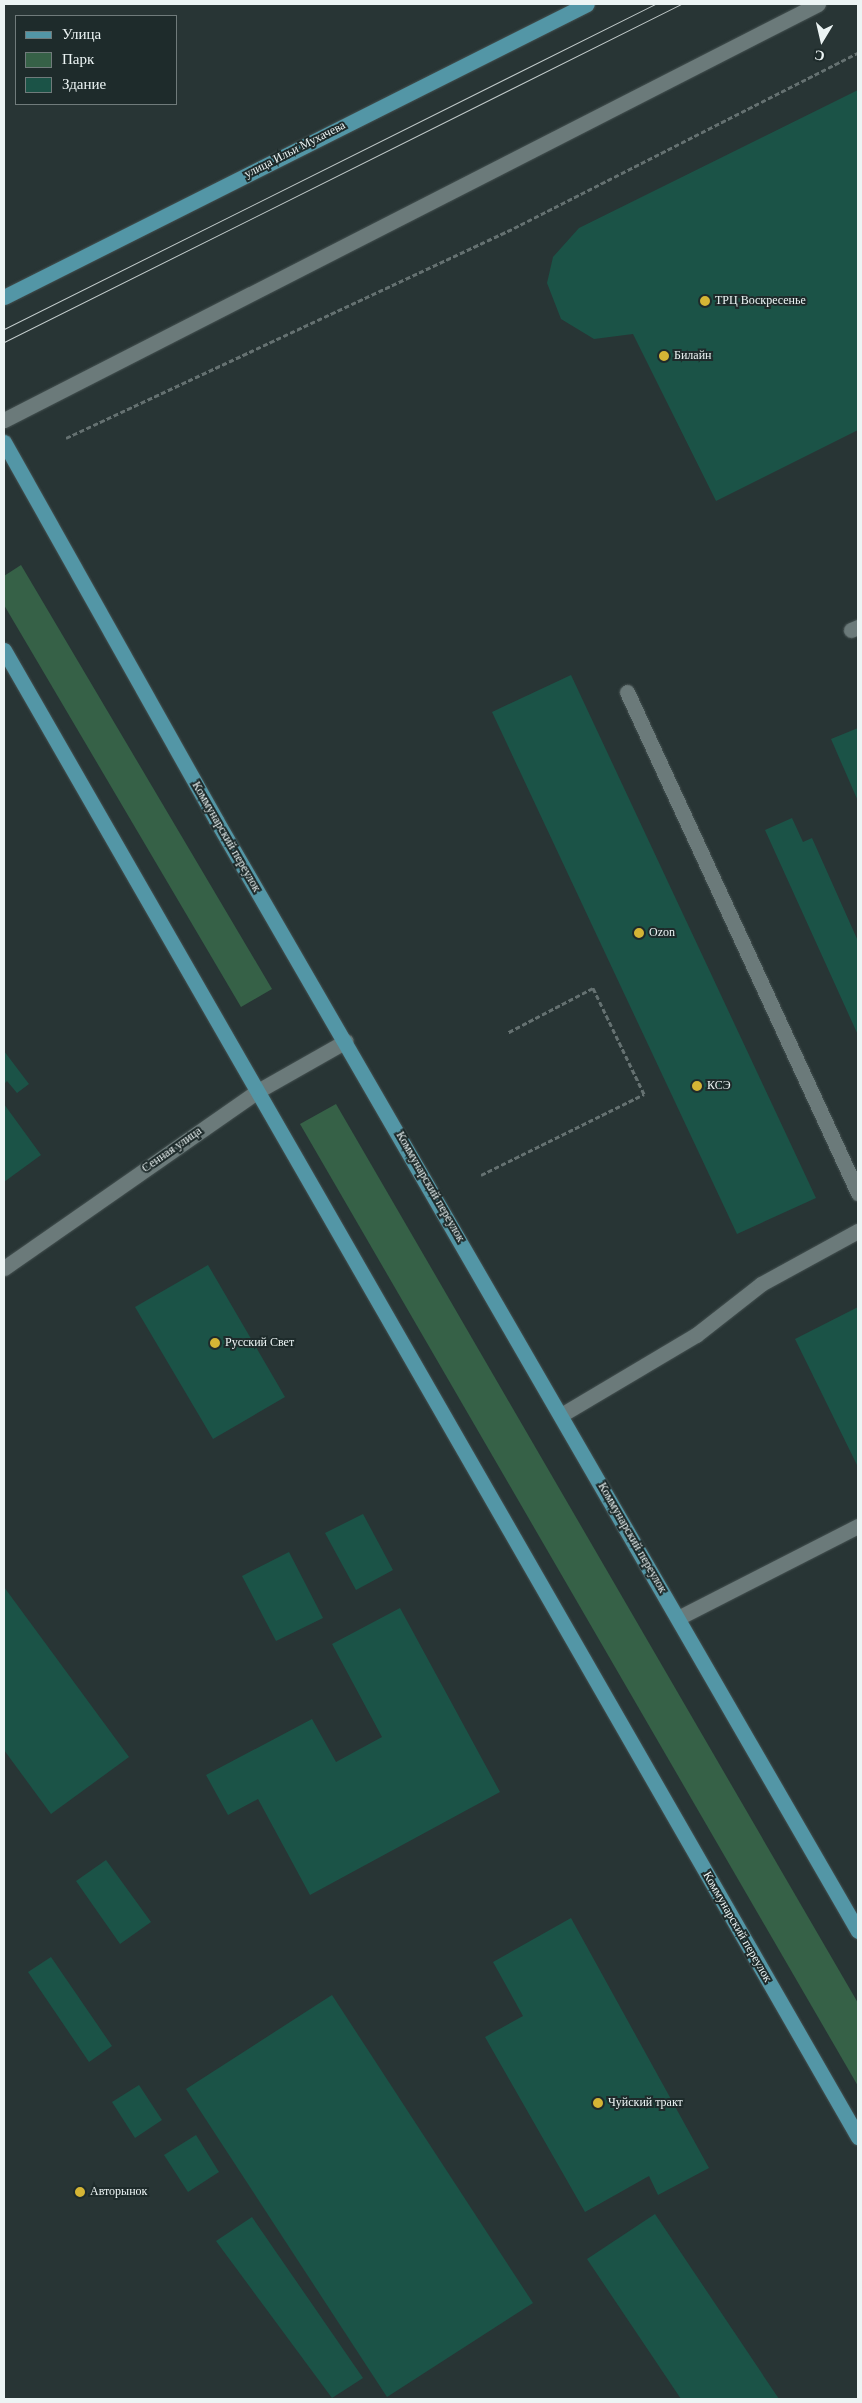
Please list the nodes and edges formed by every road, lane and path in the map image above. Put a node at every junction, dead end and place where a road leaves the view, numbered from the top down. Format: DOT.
graph roads {
  1 [pos="587,4"];
  2 [pos="818,4"];
  3 [pos="858,53"];
  4 [pos="4,297"];
  5 [pos="4,420"];
  6 [pos="66,438"];
  7 [pos="4,442"];
  8 [pos="4,650"];
  9 [pos="627,692"];
  10 [pos="507,1033"];
  11 [pos="346,1041"];
  12 [pos="256,1092"];
  13 [pos="481,1175"];
  14 [pos="858,1193"];
  15 [pos="858,1231"];
  16 [pos="4,1268"];
  17 [pos="561,1415"];
  18 [pos="858,1526"];
  19 [pos="678,1618"];
  20 [pos="858,1932"];
  21 [pos="858,2138"];
  1 -- 4 [label="main road, улица Ильи Мухачева"];
  2 -- 5 [label="street"];
  3 -- 6 [label="path"];
  7 -- 11 [label="main road, Коммунарский переулок"];
  8 -- 12 [label="main road, Коммунарский переулок"];
  9 -- 14 [label="street"];
  10 -- 13 [label="path"];
  11 -- 12 [label="street, Сенная улица"];
  11 -- 17 [label="main road, Коммунарский переулок"];
  12 -- 16 [label="street, Сенная улица"];
  12 -- 21 [label="main road, Коммунарский переулок"];
  15 -- 17 [label="street"];
  17 -- 19 [label="main road, Коммунарский переулок"];
  18 -- 19 [label="street"];
  19 -- 20 [label="main road, Коммунарский переулок"];
}
